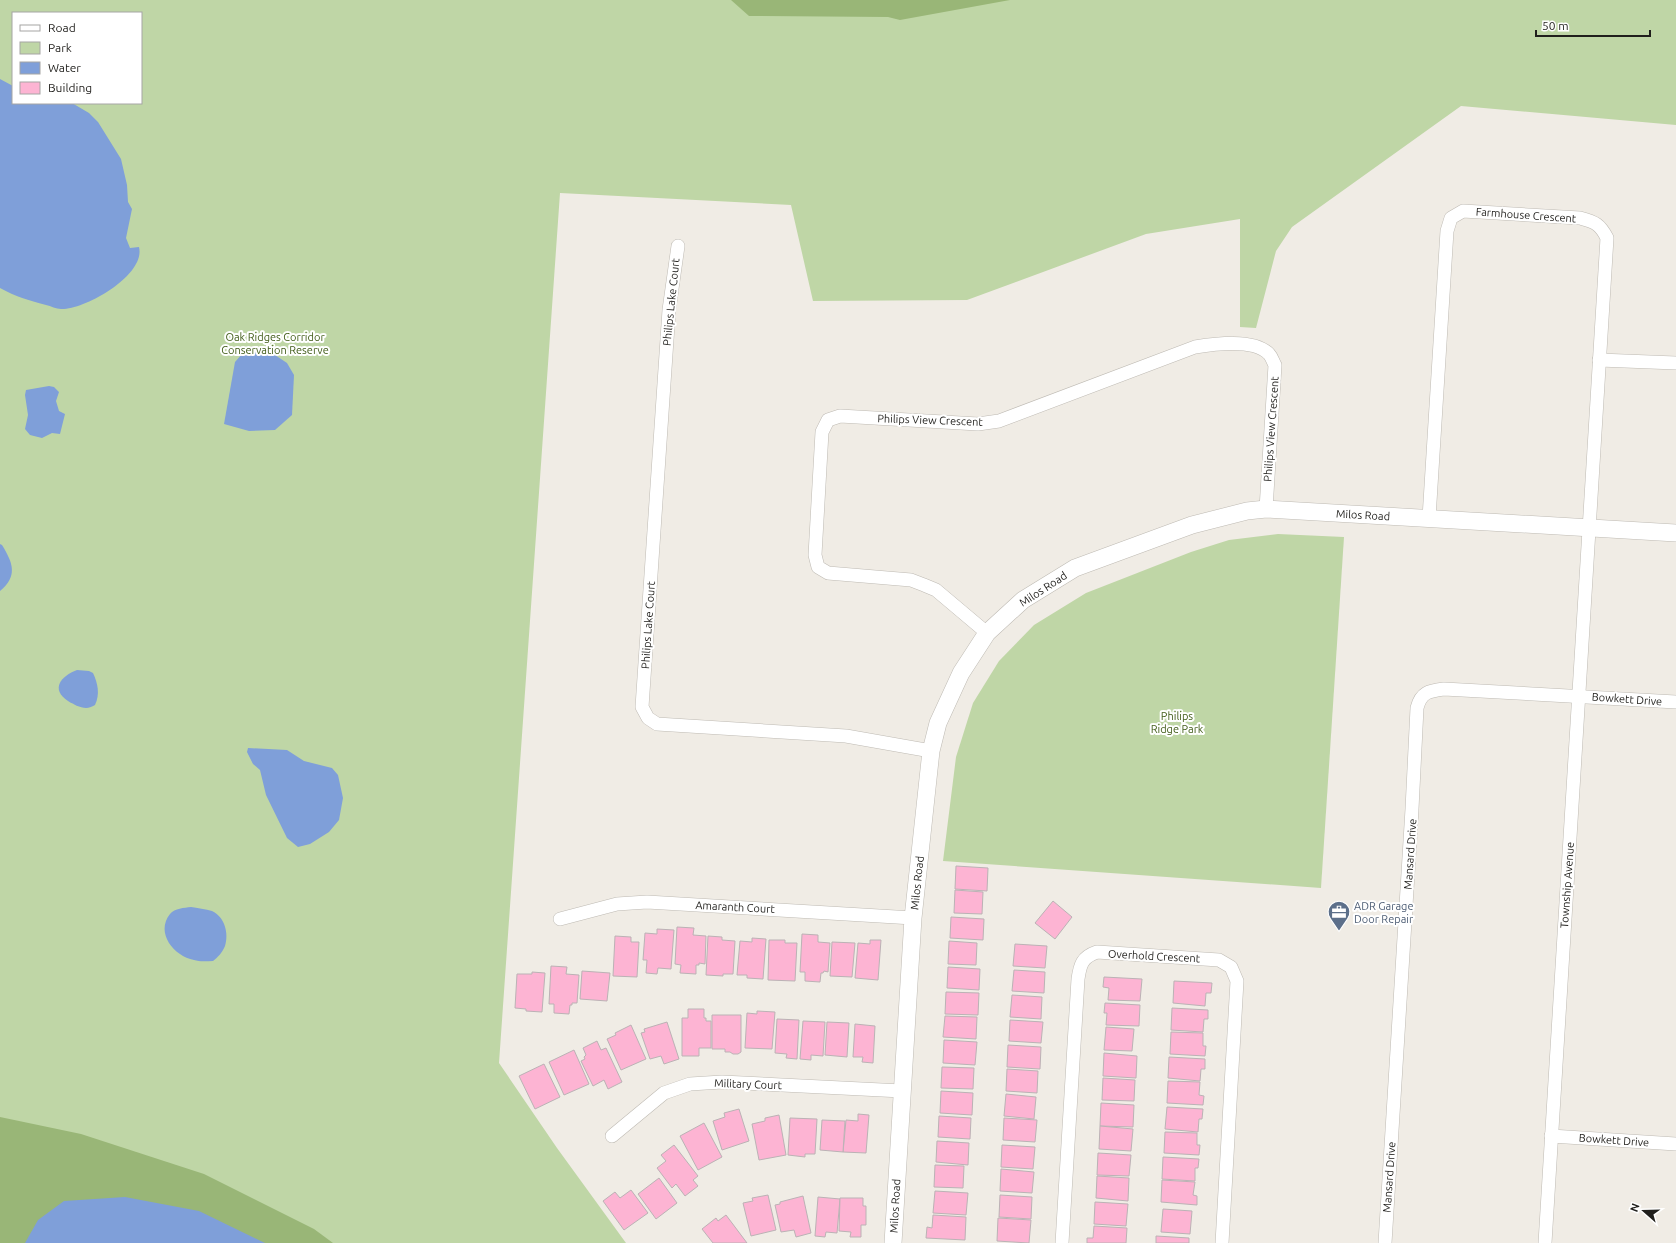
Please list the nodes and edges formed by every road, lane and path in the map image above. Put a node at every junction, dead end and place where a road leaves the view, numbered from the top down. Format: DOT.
graph roads {
  1 [pos="678,246"];
  2 [pos="1599,360"];
  3 [pos="1676,363"];
  4 [pos="1266,509"];
  5 [pos="1429,518"];
  6 [pos="1589,528"];
  7 [pos="1676,533"];
  8 [pos="987,633"];
  9 [pos="1578,696"];
  10 [pos="1676,702"];
  11 [pos="931,752"];
  12 [pos="913,918"];
  13 [pos="560,919"];
  14 [pos="902,1091"];
  15 [pos="612,1136"];
  16 [pos="1551,1136"];
  17 [pos="1676,1144"];
  18 [pos="893,1243"];
  19 [pos="1062,1243"];
  20 [pos="1222,1243"];
  21 [pos="1385,1243"];
  22 [pos="1545,1243"];
  1 -- 11 [label="street, Philips Lake Court"];
  2 -- 3 [label="street"];
  2 -- 5 [label="street, Farmhouse Crescent"];
  2 -- 6 [label="street, Farmhouse Crescent"];
  4 -- 5 [label="street, Milos Road"];
  4 -- 8 [label="street, Milos Road"];
  4 -- 8 [label="street, Philips View Crescent"];
  5 -- 6 [label="street, Milos Road"];
  6 -- 7 [label="street, Milos Road"];
  6 -- 9 [label="street, Township Avenue"];
  8 -- 11 [label="street, Milos Road"];
  9 -- 10 [label="street, Bowkett Drive"];
  9 -- 16 [label="street, Township Avenue"];
  9 -- 21 [label="street, Mansard Drive"];
  11 -- 12 [label="street, Milos Road"];
  12 -- 13 [label="street, Amaranth Court"];
  12 -- 14 [label="street, Milos Road"];
  14 -- 15 [label="street, Military Court"];
  14 -- 18 [label="street, Milos Road"];
  16 -- 17 [label="street, Bowkett Drive"];
  16 -- 22 [label="street, Township Avenue"];
  19 -- 20 [label="street, Overhold Crescent"];
}
